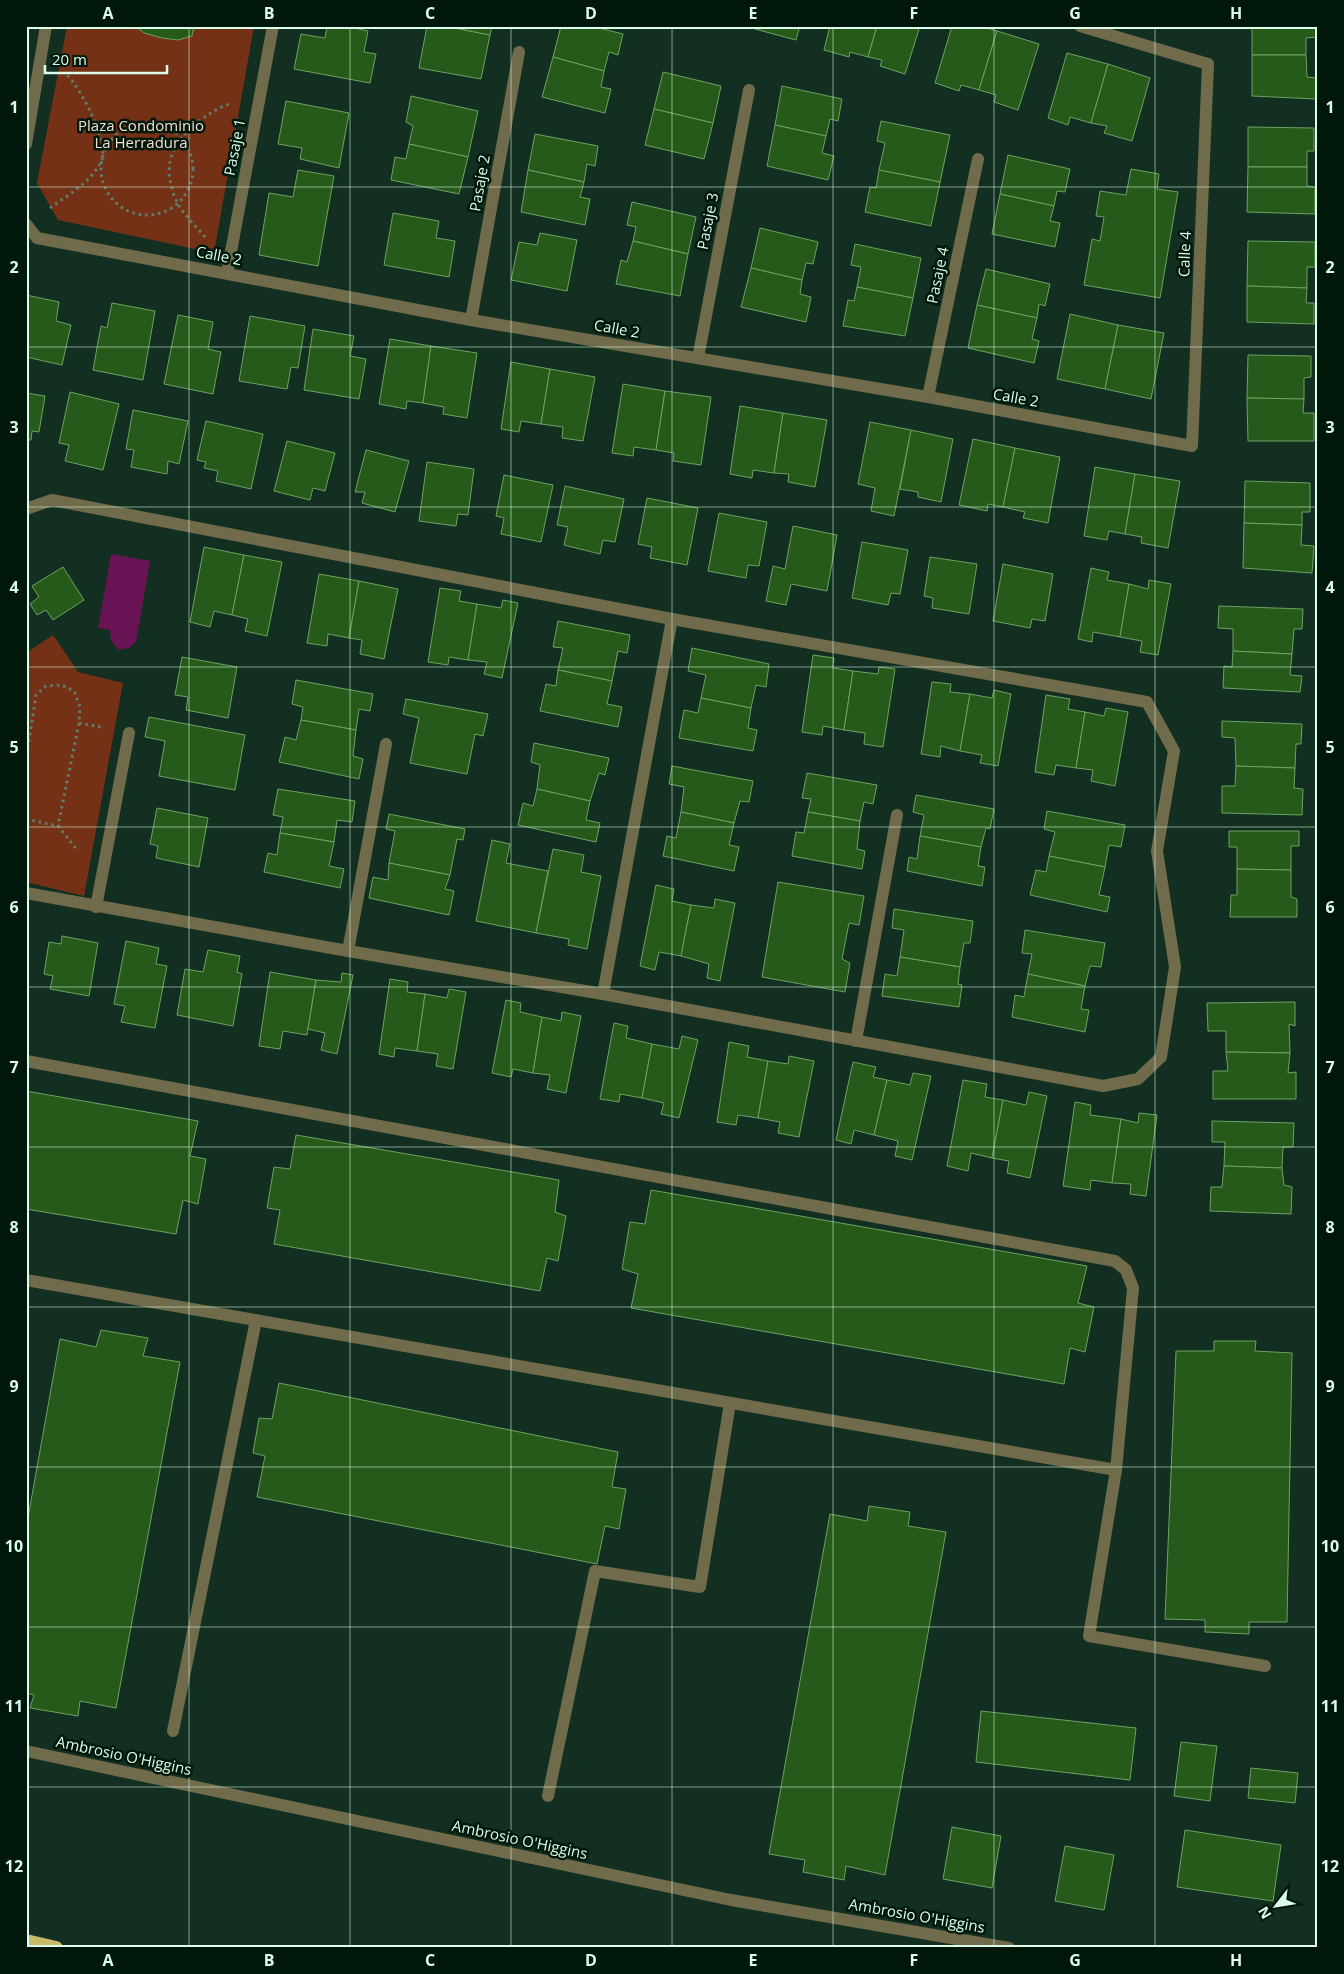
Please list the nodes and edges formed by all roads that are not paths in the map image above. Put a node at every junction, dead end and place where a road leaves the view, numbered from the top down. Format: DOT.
graph roads {
  1 [pos="46,26"];
  2 [pos="273,26"];
  3 [pos="1080,26"];
  4 [pos="519,52"];
  5 [pos="749,90"];
  6 [pos="26,144"];
  7 [pos="978,159"];
  8 [pos="27,224"];
  9 [pos="227,269"];
  10 [pos="471,320"];
  11 [pos="698,358"];
  12 [pos="928,397"];
  13 [pos="1192,446"];
  14 [pos="26,509"];
  15 [pos="672,619"];
  16 [pos="129,733"];
  17 [pos="386,744"];
  18 [pos="897,815"];
  19 [pos="26,893"];
  20 [pos="96,906"];
  21 [pos="348,951"];
  22 [pos="603,994"];
  23 [pos="856,1041"];
  24 [pos="26,1061"];
  25 [pos="26,1280"];
  26 [pos="256,1320"];
  27 [pos="730,1403"];
  28 [pos="1116,1470"];
  29 [pos="1265,1666"];
  30 [pos="173,1731"];
  31 [pos="26,1751"];
  32 [pos="548,1796"];
  33 [pos="26,1941"];
  34 [pos="56,1948"];
  35 [pos="1009,1948"];
  1 -- 6 [label="street"];
  2 -- 9 [label="street, Pasaje 1"];
  3 -- 13 [label="street, Calle 4"];
  4 -- 10 [label="street, Pasaje 2"];
  5 -- 11 [label="street, Pasaje 3"];
  7 -- 12 [label="street, Pasaje 4"];
  8 -- 9 [label="street, Calle 2"];
  9 -- 10 [label="street, Calle 2"];
  10 -- 11 [label="street, Calle 2"];
  11 -- 12 [label="street, Calle 2"];
  12 -- 13 [label="street, Calle 2"];
  14 -- 15 [label="street"];
  15 -- 22 [label="street"];
  15 -- 23 [label="street"];
  16 -- 20 [label="street"];
  17 -- 21 [label="street"];
  18 -- 23 [label="street"];
  19 -- 20 [label="street"];
  20 -- 21 [label="street"];
  21 -- 22 [label="street"];
  22 -- 23 [label="street"];
  24 -- 28 [label="street"];
  25 -- 26 [label="street"];
  26 -- 27 [label="street"];
  26 -- 30 [label="street"];
  27 -- 28 [label="street"];
  27 -- 32 [label="street"];
  28 -- 29 [label="street"];
  31 -- 35 [label="street, Ambrosio O'Higgins"];
  33 -- 34 [label="highway"];
}
